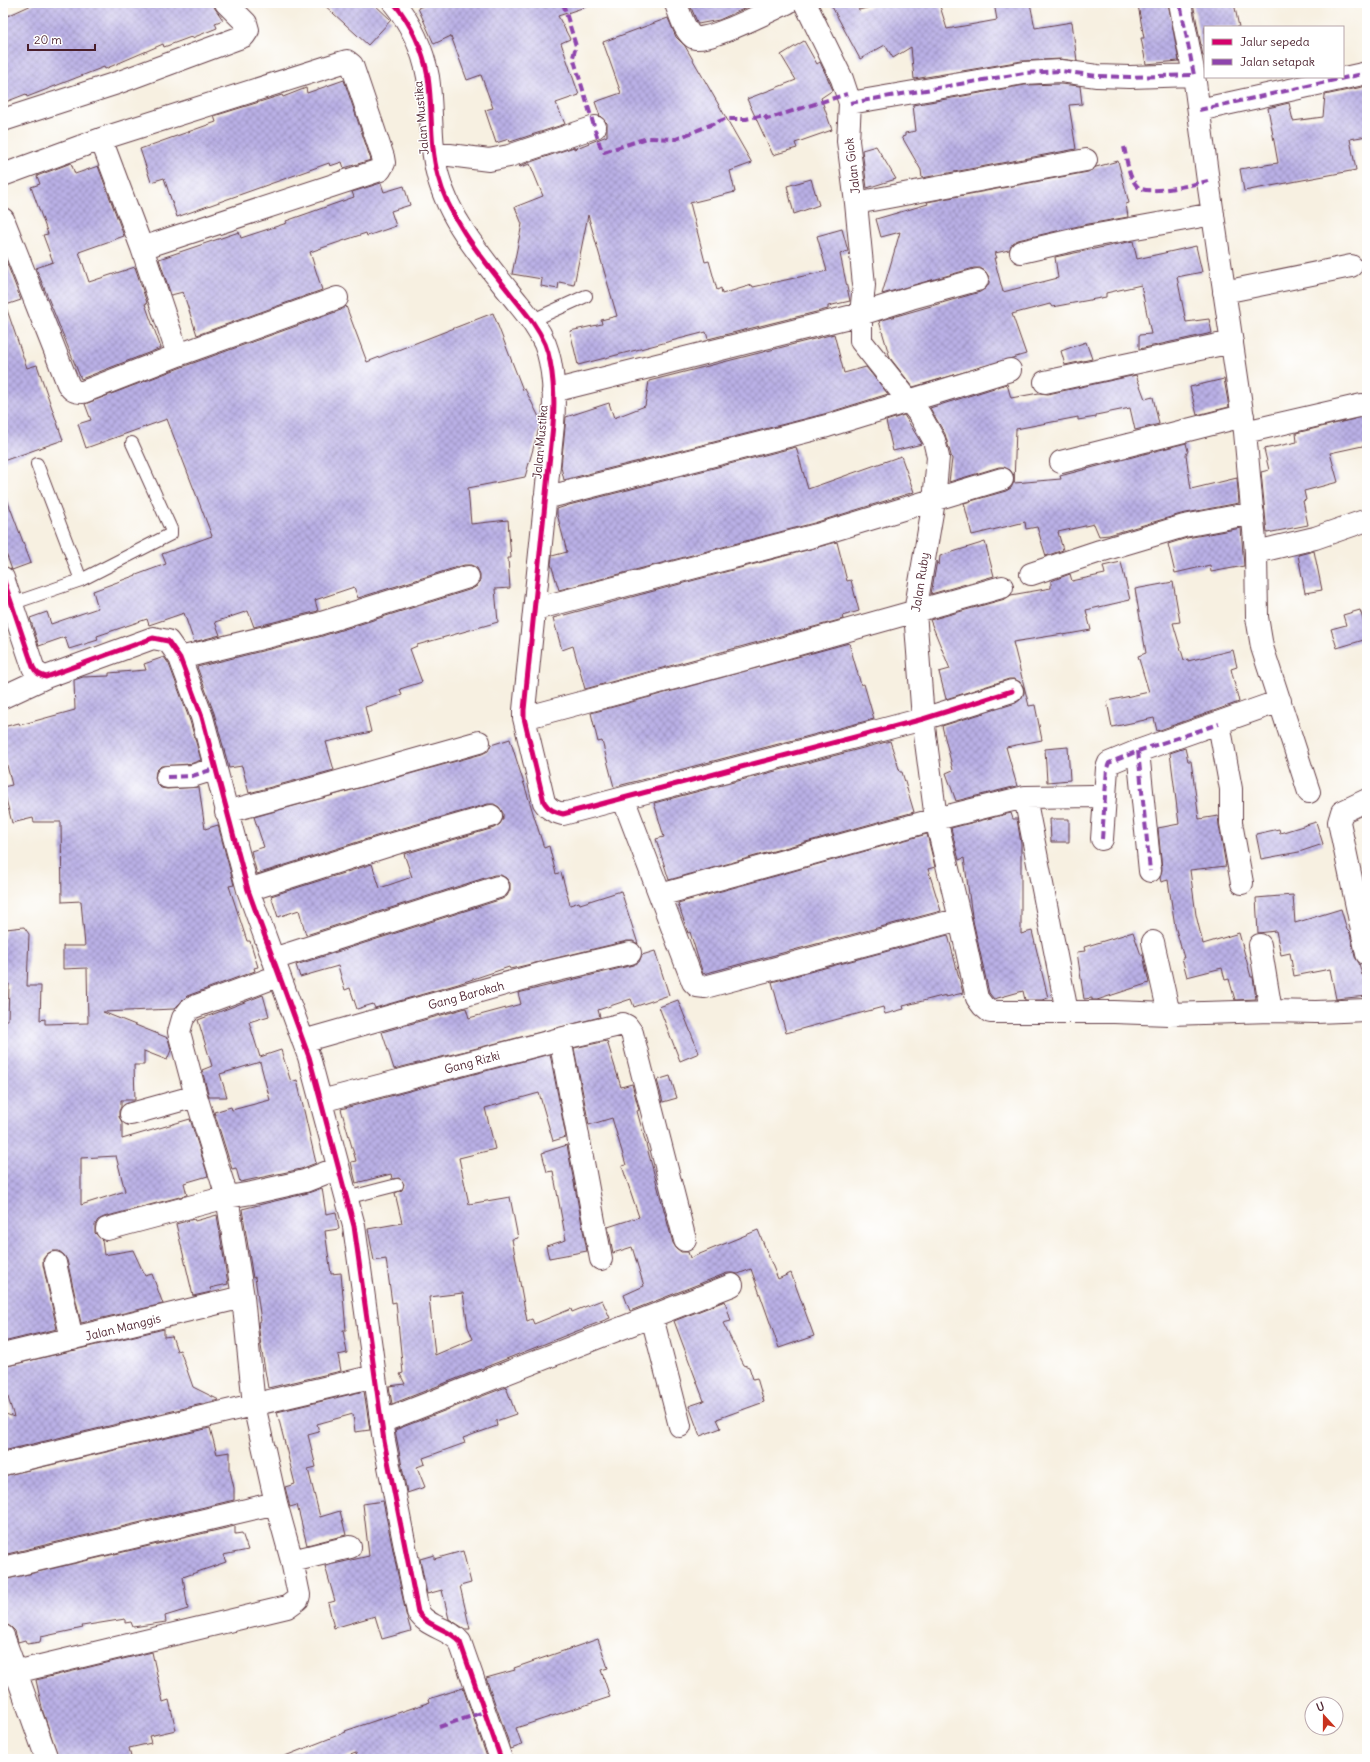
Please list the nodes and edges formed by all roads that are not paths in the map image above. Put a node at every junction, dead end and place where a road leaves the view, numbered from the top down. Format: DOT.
graph roads {
  1 [pos="226,3"];
  2 [pos="394,3"];
  3 [pos="787,3"];
  4 [pos="805,3"];
  5 [pos="1180,3"];
  6 [pos="676,4"];
  7 [pos="1367,73"];
  8 [pos="1194,75"];
  9 [pos="850,104"];
  10 [pos="1199,110"];
  11 [pos="3,120"];
  12 [pos="595,127"];
  13 [pos="101,139"];
  14 [pos="434,153"];
  15 [pos="1086,160"];
  16 [pos="3,175"];
  17 [pos="856,203"];
  18 [pos="1213,214"];
  19 [pos="3,219"];
  20 [pos="142,248"];
  21 [pos="1022,252"];
  22 [pos="1351,266"];
  23 [pos="977,280"];
  24 [pos="1224,292"];
  25 [pos="586,296"];
  26 [pos="337,298"];
  27 [pos="861,314"];
  28 [pos="533,320"];
  29 [pos="1232,342"];
  30 [pos="178,355"];
  31 [pos="1010,370"];
  32 [pos="1045,382"];
  33 [pos="553,391"];
  34 [pos="909,401"];
  35 [pos="1362,405"];
  36 [pos="1244,424"];
  37 [pos="132,443"];
  38 [pos="1061,462"];
  39 [pos="37,464"];
  40 [pos="1002,479"];
  41 [pos="545,498"];
  42 [pos="934,501"];
  43 [pos="1253,513"];
  44 [pos="1367,520"];
  45 [pos="1256,552"];
  46 [pos="1031,574"];
  47 [pos="468,577"];
  48 [pos="3,579"];
  49 [pos="81,580"];
  50 [pos="1002,587"];
  51 [pos="11,604"];
  52 [pos="535,609"];
  53 [pos="915,612"];
  54 [pos="180,658"];
  55 [pos="46,677"];
  56 [pos="1012,691"];
  57 [pos="3,696"];
  58 [pos="1280,701"];
  59 [pos="524,718"];
  60 [pos="923,718"];
  61 [pos="1219,724"];
  62 [pos="479,742"];
  63 [pos="1138,751"];
  64 [pos="214,770"];
  65 [pos="167,778"];
  66 [pos="1309,792"];
  67 [pos="1094,796"];
  68 [pos="1025,797"];
  69 [pos="623,798"];
  70 [pos="1367,800"];
  71 [pos="226,812"];
  72 [pos="491,816"];
  73 [pos="936,818"];
  74 [pos="1102,839"];
  75 [pos="1150,871"];
  76 [pos="1242,883"];
  77 [pos="498,887"];
  78 [pos="248,890"];
  79 [pos="660,895"];
  80 [pos="960,919"];
  81 [pos="1153,942"];
  82 [pos="1260,945"];
  83 [pos="630,953"];
  84 [pos="1367,954"];
  85 [pos="276,967"];
  86 [pos="1367,1010"];
  87 [pos="1067,1012"];
  88 [pos="1271,1012"];
  89 [pos="1169,1014"];
  90 [pos="560,1039"];
  91 [pos="303,1042"];
  92 [pos="196,1096"];
  93 [pos="321,1101"];
  94 [pos="130,1114"];
  95 [pos="338,1168"];
  96 [pos="397,1185"];
  97 [pos="227,1197"];
  98 [pos="346,1198"];
  99 [pos="107,1229"];
  100 [pos="685,1240"];
  101 [pos="602,1259"];
  102 [pos="55,1263"];
  103 [pos="732,1285"];
  104 [pos="243,1297"];
  105 [pos="652,1316"];
  106 [pos="72,1339"];
  107 [pos="3,1355"];
  108 [pos="375,1376"];
  109 [pos="254,1405"];
  110 [pos="381,1422"];
  111 [pos="680,1426"];
  112 [pos="3,1464"];
  113 [pos="276,1503"];
  114 [pos="350,1547"];
  115 [pos="292,1561"];
  116 [pos="3,1568"];
  117 [pos="3,1636"];
  118 [pos="10,1673"];
  119 [pos="47,1759"];
  120 [pos="501,1759"];
  1 -- 11 [label="street"];
  2 -- 14 [label="street, Jalan Mustika"];
  3 -- 6 [label="street"];
  4 -- 9 [label="street, Jalan Giok"];
  5 -- 8 [label="street"];
  7 -- 10 [label="street"];
  8 -- 9 [label="street"];
  8 -- 10 [label="street"];
  9 -- 17 [label="street, Jalan Giok"];
  10 -- 18 [label="street"];
  12 -- 14 [label="street"];
  13 -- 16 [label="street"];
  13 -- 20 [label="street"];
  13 -- 20 [label="street"];
  14 -- 28 [label="street, Jalan Mustika"];
  15 -- 17 [label="street"];
  17 -- 27 [label="street, Jalan Giok"];
  18 -- 21 [label="street"];
  18 -- 24 [label="street"];
  19 -- 30 [label="street"];
  20 -- 30 [label="street"];
  22 -- 24 [label="street"];
  23 -- 27 [label="street"];
  24 -- 29 [label="street"];
  25 -- 28 [label="lane"];
  26 -- 30 [label="street"];
  27 -- 33 [label="street"];
  27 -- 34 [label="street, Jalan Ruby"];
  28 -- 33 [label="street, Jalan Mustika"];
  29 -- 32 [label="street"];
  29 -- 36 [label="street"];
  31 -- 34 [label="street"];
  33 -- 41 [label="street, Jalan Mustika"];
  34 -- 41 [label="street"];
  34 -- 42 [label="street, Jalan Ruby"];
  35 -- 36 [label="street"];
  36 -- 38 [label="street"];
  36 -- 43 [label="street"];
  37 -- 49 [label="lane"];
  39 -- 49 [label="lane"];
  40 -- 42 [label="street"];
  41 -- 52 [label="street, Jalan Mustika"];
  42 -- 52 [label="street"];
  42 -- 53 [label="street, Jalan Ruby"];
  43 -- 45 [label="street"];
  43 -- 46 [label="street"];
  44 -- 45 [label="street"];
  45 -- 58 [label="street"];
  47 -- 54 [label="street"];
  48 -- 51 [label="street"];
  49 -- 51 [label="lane"];
  50 -- 53 [label="street"];
  51 -- 55 [label="street"];
  52 -- 59 [label="street, Jalan Mustika"];
  53 -- 59 [label="street"];
  53 -- 60 [label="street, Jalan Ruby"];
  54 -- 55 [label="street"];
  54 -- 64 [label="street"];
  55 -- 57 [label="street"];
  56 -- 60 [label="street"];
  58 -- 61 [label="street"];
  58 -- 66 [label="street"];
  59 -- 69 [label="street, Jalan Mustika"];
  60 -- 69 [label="street"];
  60 -- 73 [label="street, Jalan Ruby"];
  61 -- 63 [label="street"];
  61 -- 76 [label="street"];
  62 -- 71 [label="street"];
  63 -- 74 [label="street"];
  63 -- 75 [label="street"];
  64 -- 65 [label="street"];
  64 -- 71 [label="street"];
  67 -- 68 [label="street"];
  68 -- 73 [label="street"];
  68 -- 87 [label="street"];
  69 -- 79 [label="street"];
  70 -- 84 [label="street"];
  71 -- 78 [label="street"];
  72 -- 78 [label="street"];
  73 -- 79 [label="street"];
  73 -- 80 [label="street, Jalan Ruby"];
  77 -- 85 [label="street"];
  78 -- 85 [label="street"];
  79 -- 80 [label="street"];
  80 -- 87 [label="street, Jalan Ruby"];
  81 -- 89 [label="street"];
  82 -- 88 [label="street"];
  83 -- 91 [label="street, Gang Barokah"];
  85 -- 91 [label="street"];
  85 -- 92 [label="street"];
  86 -- 88 [label="street, Jalan Ruby"];
  87 -- 89 [label="street, Jalan Ruby"];
  88 -- 89 [label="street, Jalan Ruby"];
  90 -- 93 [label="street, Gang Rizki"];
  90 -- 100 [label="street, Gang Rizki"];
  90 -- 101 [label="street"];
  91 -- 93 [label="street"];
  92 -- 94 [label="street"];
  92 -- 97 [label="street"];
  93 -- 95 [label="street"];
  95 -- 97 [label="street"];
  95 -- 98 [label="street"];
  96 -- 98 [label="lane"];
  97 -- 99 [label="street"];
  97 -- 104 [label="street"];
  98 -- 108 [label="street"];
  102 -- 106 [label="street"];
  103 -- 105 [label="street"];
  104 -- 106 [label="street, Jalan Manggis"];
  104 -- 109 [label="street"];
  105 -- 110 [label="street"];
  105 -- 111 [label="street"];
  106 -- 107 [label="street, Jalan Manggis"];
  108 -- 109 [label="street"];
  108 -- 110 [label="street"];
  109 -- 112 [label="street"];
  109 -- 113 [label="street"];
  110 -- 120 [label="street"];
  113 -- 115 [label="street"];
  113 -- 116 [label="street"];
  114 -- 115 [label="street"];
  115 -- 118 [label="street"];
  117 -- 118 [label="street"];
  118 -- 119 [label="street"];
}
